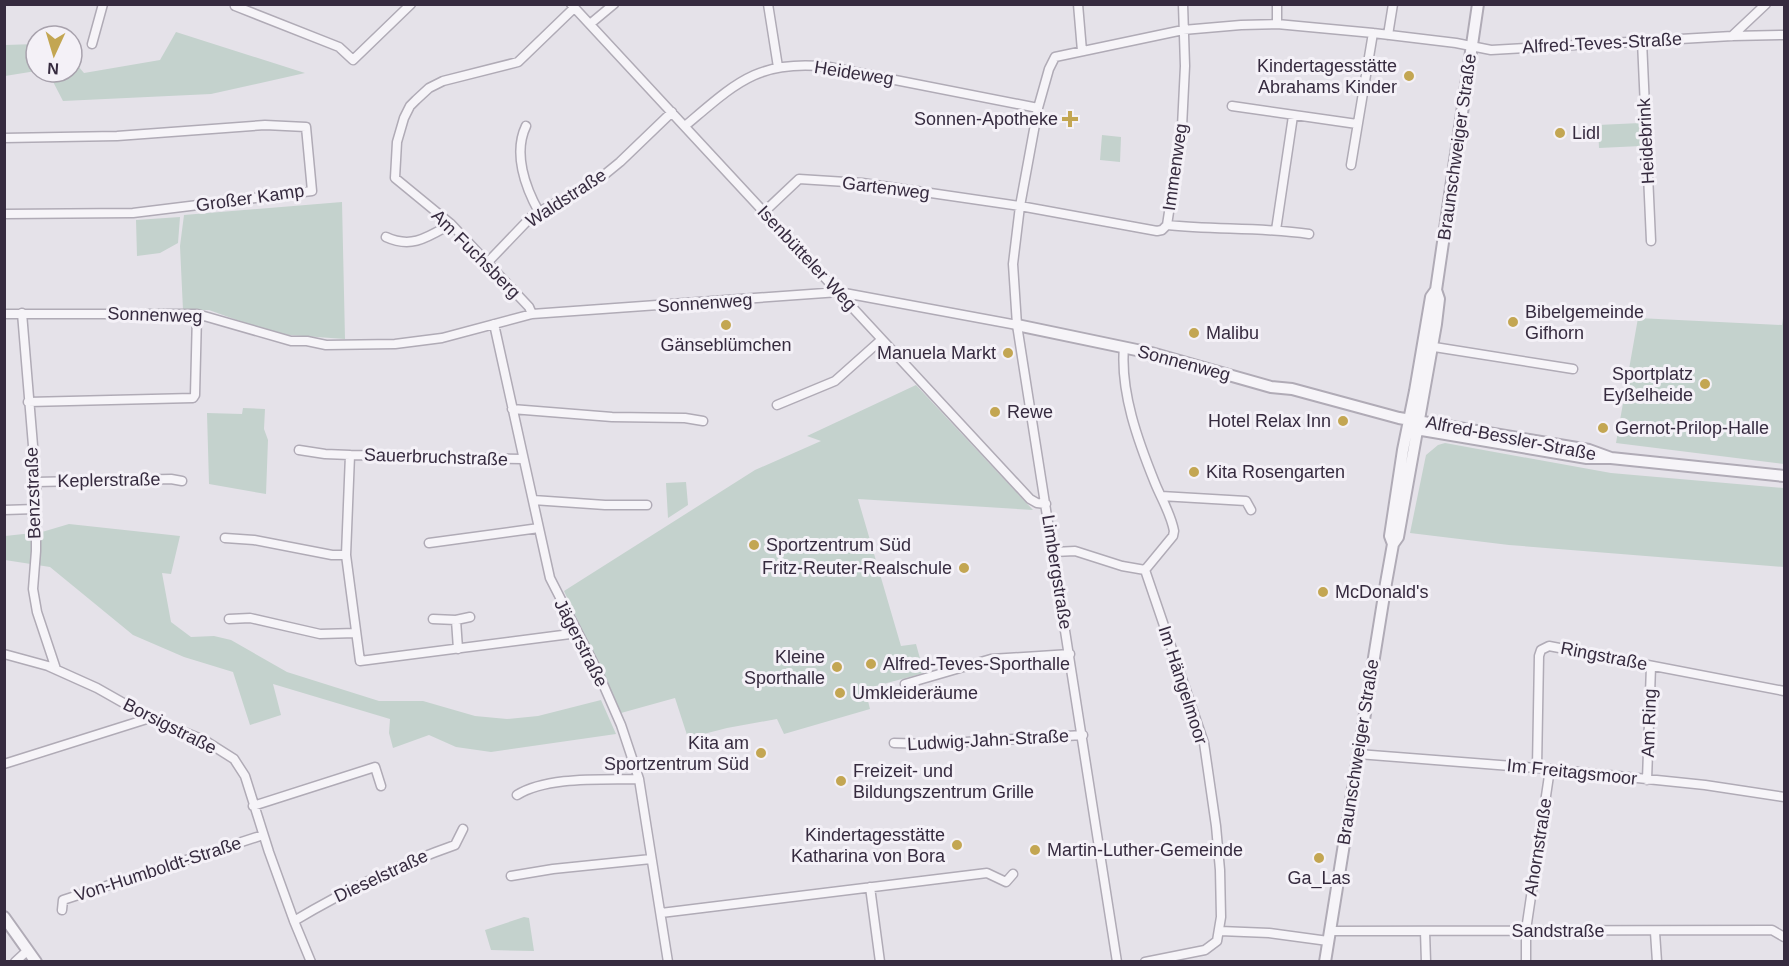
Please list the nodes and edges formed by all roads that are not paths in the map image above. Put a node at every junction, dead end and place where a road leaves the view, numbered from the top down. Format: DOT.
graph roads {
  1 [pos="104,4"];
  2 [pos="236,4"];
  3 [pos="411,4"];
  4 [pos="614,4"];
  5 [pos="768,4"];
  6 [pos="1078,4"];
  7 [pos="1183,4"];
  8 [pos="1277,4"];
  9 [pos="1393,4"];
  10 [pos="1478,4"];
  11 [pos="1766,4"];
  12 [pos="573,6"];
  13 [pos="590,24"];
  14 [pos="1277,24"];
  15 [pos="1184,30"];
  16 [pos="1373,33"];
  17 [pos="1388,35"];
  18 [pos="1785,35"];
  19 [pos="1732,36"];
  20 [pos="1642,41"];
  21 [pos="92,44"];
  22 [pos="1472,45"];
  23 [pos="1082,51"];
  24 [pos="778,67"];
  25 [pos="1232,106"];
  26 [pos="1038,108"];
  27 [pos="672,112"];
  28 [pos="1293,116"];
  29 [pos="1357,124"];
  30 [pos="526,126"];
  31 [pos="685,126"];
  32 [pos="4,138"];
  33 [pos="1351,165"];
  34 [pos="1020,206"];
  35 [pos="539,212"];
  36 [pos="764,212"];
  37 [pos="4,214"];
  38 [pos="451,224"];
  39 [pos="1167,225"];
  40 [pos="1276,230"];
  41 [pos="1309,234"];
  42 [pos="386,237"];
  43 [pos="1651,241"];
  44 [pos="488,262"];
  45 [pos="839,292"];
  46 [pos="22,313"];
  47 [pos="4,314"];
  48 [pos="197,314"];
  49 [pos="532,314"];
  50 [pos="494,324"];
  51 [pos="1017,326"];
  52 [pos="881,340"];
  53 [pos="1124,346"];
  54 [pos="1428,346"];
  55 [pos="1573,369"];
  56 [pos="28,402"];
  57 [pos="777,405"];
  58 [pos="512,409"];
  59 [pos="703,421"];
  60 [pos="1411,423"];
  61 [pos="299,450"];
  62 [pos="350,454"];
  63 [pos="522,459"];
  64 [pos="1785,476"];
  65 [pos="182,481"];
  66 [pos="36,482"];
  67 [pos="1161,496"];
  68 [pos="533,501"];
  69 [pos="1046,504"];
  70 [pos="647,505"];
  71 [pos="36,508"];
  72 [pos="4,510"];
  73 [pos="1251,510"];
  74 [pos="539,528"];
  75 [pos="225,538"];
  76 [pos="429,543"];
  77 [pos="1054,552"];
  78 [pos="346,555"];
  79 [pos="1145,570"];
  80 [pos="470,617"];
  81 [pos="229,619"];
  82 [pos="433,619"];
  83 [pos="456,620"];
  84 [pos="356,633"];
  85 [pos="578,633"];
  86 [pos="458,649"];
  87 [pos="4,654"];
  88 [pos="1070,654"];
  89 [pos="1651,666"];
  90 [pos="56,669"];
  91 [pos="905,684"];
  92 [pos="1785,691"];
  93 [pos="150,718"];
  94 [pos="1083,735"];
  95 [pos="894,743"];
  96 [pos="1358,754"];
  97 [pos="4,764"];
  98 [pos="1537,768"];
  99 [pos="1550,770"];
  100 [pos="639,779"];
  101 [pos="1647,780"];
  102 [pos="381,786"];
  103 [pos="517,795"];
  104 [pos="1785,797"];
  105 [pos="253,806"];
  106 [pos="463,829"];
  107 [pos="263,835"];
  108 [pos="651,859"];
  109 [pos="1014,874"];
  110 [pos="511,876"];
  111 [pos="870,887"];
  112 [pos="62,910"];
  113 [pos="661,913"];
  114 [pos="4,917"];
  115 [pos="294,921"];
  116 [pos="1526,930"];
  117 [pos="1220,931"];
  118 [pos="1425,931"];
  119 [pos="1655,932"];
  120 [pos="1326,937"];
  121 [pos="1785,937"];
  122 [pos="28,950"];
  123 [pos="309,961"];
  124 [pos="15,962"];
  125 [pos="36,962"];
  126 [pos="668,962"];
  127 [pos="880,962"];
  128 [pos="1117,962"];
  129 [pos="1145,962"];
  130 [pos="1325,962"];
  131 [pos="1426,962"];
  132 [pos="1526,962"];
  133 [pos="1657,962"];
  1 -- 21 [label="street"];
  2 -- 3 [label="street"];
  4 -- 13 [label="street"];
  5 -- 24 [label="street"];
  6 -- 23 [label="street"];
  7 -- 15 [label="street, Immenweg"];
  8 -- 14 [label="street"];
  9 -- 17 [label="street"];
  10 -- 22 [label="street, Braunschweiger Straße"];
  11 -- 19 [label="street"];
  12 -- 13 [label="street, Isenbütteler Weg"];
  12 -- 38 [label="street, Am Fuchsberg"];
  13 -- 27 [label="street, Isenbütteler Weg"];
  14 -- 15 [label="street, Alfred-Teves-Straße"];
  14 -- 16 [label="street, Alfred-Teves-Straße"];
  15 -- 23 [label="street, Alfred-Teves-Straße"];
  15 -- 39 [label="street, Immenweg"];
  16 -- 17 [label="street, Alfred-Teves-Straße"];
  16 -- 29 [label="street"];
  17 -- 22 [label="street, Alfred-Teves-Straße"];
  18 -- 19 [label="street, Alfred-Teves-Straße"];
  19 -- 20 [label="street, Alfred-Teves-Straße"];
  20 -- 22 [label="street, Alfred-Teves-Straße"];
  20 -- 43 [label="street, Heidebrink"];
  22 -- 54 [label="street, Braunschweiger Straße"];
  23 -- 26 [label="street, Limbergstraße"];
  24 -- 26 [label="street, Heideweg"];
  24 -- 31 [label="street, Heideweg"];
  25 -- 28 [label="street"];
  26 -- 34 [label="street, Limbergstraße"];
  27 -- 31 [label="street, Isenbütteler Weg"];
  27 -- 35 [label="street, Waldstraße"];
  28 -- 29 [label="street"];
  28 -- 40 [label="street"];
  29 -- 33 [label="street"];
  30 -- 35 [label="street"];
  31 -- 36 [label="street, Isenbütteler Weg"];
  32 -- 37 [label="street, Großer Kamp"];
  34 -- 36 [label="street, Gartenweg"];
  34 -- 39 [label="street, Immenweg"];
  34 -- 51 [label="street, Limbergstraße"];
  35 -- 44 [label="street, Waldstraße"];
  36 -- 45 [label="street, Isenbütteler Weg"];
  38 -- 42 [label="street"];
  38 -- 44 [label="street, Am Fuchsberg"];
  39 -- 40 [label="street"];
  40 -- 41 [label="street"];
  44 -- 49 [label="street, Am Fuchsberg"];
  45 -- 49 [label="street, Sonnenweg"];
  45 -- 51 [label="street, Sonnenweg"];
  45 -- 52 [label="street, Isenbütteler Weg"];
  46 -- 47 [label="street, Sonnenweg"];
  46 -- 48 [label="street, Sonnenweg"];
  46 -- 56 [label="street, Benzstraße"];
  48 -- 50 [label="street, Sonnenweg"];
  48 -- 56 [label="street"];
  49 -- 50 [label="street, Sonnenweg"];
  50 -- 58 [label="street, Jägerstraße"];
  51 -- 53 [label="street, Sonnenweg"];
  51 -- 69 [label="street, Limbergstraße"];
  52 -- 57 [label="street"];
  52 -- 69 [label="street, Isenbütteler Weg"];
  53 -- 60 [label="street, Sonnenweg"];
  53 -- 67 [label="street"];
  54 -- 55 [label="street"];
  54 -- 60 [label="street, Braunschweiger Straße"];
  56 -- 66 [label="street, Benzstraße"];
  58 -- 59 [label="street"];
  58 -- 63 [label="street, Jägerstraße"];
  60 -- 64 [label="street, Alfred-Bessler-Straße"];
  60 -- 96 [label="street, Braunschweiger Straße"];
  61 -- 62 [label="street, Sauerbruchstraße"];
  62 -- 63 [label="street, Sauerbruchstraße"];
  62 -- 78 [label="street, Sauerbruchstraße"];
  63 -- 68 [label="street, Jägerstraße"];
  65 -- 66 [label="street, Keplerstraße"];
  66 -- 71 [label="street, Benzstraße"];
  67 -- 73 [label="street"];
  67 -- 79 [label="street"];
  68 -- 70 [label="street"];
  68 -- 74 [label="street, Jägerstraße"];
  69 -- 77 [label="street, Limbergstraße"];
  71 -- 72 [label="street"];
  71 -- 90 [label="street, Benzstraße"];
  74 -- 76 [label="street"];
  74 -- 85 [label="street, Jägerstraße"];
  75 -- 78 [label="street"];
  77 -- 79 [label="street"];
  77 -- 88 [label="street, Limbergstraße"];
  78 -- 84 [label="street, Sauerbruchstraße"];
  79 -- 117 [label="street, Im Hängelmoor"];
  80 -- 83 [label="street"];
  81 -- 84 [label="street"];
  82 -- 83 [label="street"];
  83 -- 86 [label="street"];
  84 -- 86 [label="street, Sauerbruchstraße"];
  85 -- 86 [label="street, Sauerbruchstraße"];
  85 -- 100 [label="street, Jägerstraße"];
  87 -- 90 [label="street, Borsigstraße"];
  88 -- 91 [label="street"];
  88 -- 94 [label="street, Limbergstraße"];
  89 -- 92 [label="street, Ringstraße"];
  89 -- 98 [label="street, Ringstraße"];
  89 -- 101 [label="street, Am Ring"];
  90 -- 93 [label="street, Borsigstraße"];
  93 -- 97 [label="street"];
  93 -- 105 [label="street, Borsigstraße"];
  94 -- 95 [label="street, Ludwig-Jahn-Straße"];
  94 -- 128 [label="street, Limbergstraße"];
  96 -- 98 [label="street, Im Freitagsmoor"];
  96 -- 120 [label="street, Braunschweiger Straße"];
  98 -- 99 [label="street, Im Freitagsmoor"];
  99 -- 101 [label="street, Im Freitagsmoor"];
  99 -- 116 [label="street, Ahornstraße"];
  100 -- 103 [label="street"];
  100 -- 108 [label="street, Jägerstraße"];
  101 -- 104 [label="street, Im Freitagsmoor"];
  102 -- 105 [label="street"];
  105 -- 107 [label="street, Borsigstraße"];
  106 -- 115 [label="street, Dieselstraße"];
  107 -- 112 [label="street, Von-Humboldt-Straße"];
  107 -- 115 [label="street, Borsigstraße"];
  108 -- 110 [label="street"];
  108 -- 113 [label="street, Jägerstraße"];
  109 -- 111 [label="street"];
  111 -- 113 [label="street"];
  111 -- 127 [label="street"];
  113 -- 126 [label="street, Jägerstraße"];
  114 -- 122 [label="street"];
  115 -- 123 [label="street, Borsigstraße"];
  116 -- 118 [label="street, Sandstraße"];
  116 -- 119 [label="street, Sandstraße"];
  116 -- 132 [label="street, Ahornstraße"];
  117 -- 120 [label="street"];
  117 -- 129 [label="street"];
  118 -- 120 [label="street, Sandstraße"];
  118 -- 131 [label="street"];
  119 -- 121 [label="street, Sandstraße"];
  119 -- 133 [label="street"];
  120 -- 130 [label="street, Braunschweiger Straße"];
  122 -- 124 [label="street"];
  122 -- 125 [label="street"];
}
